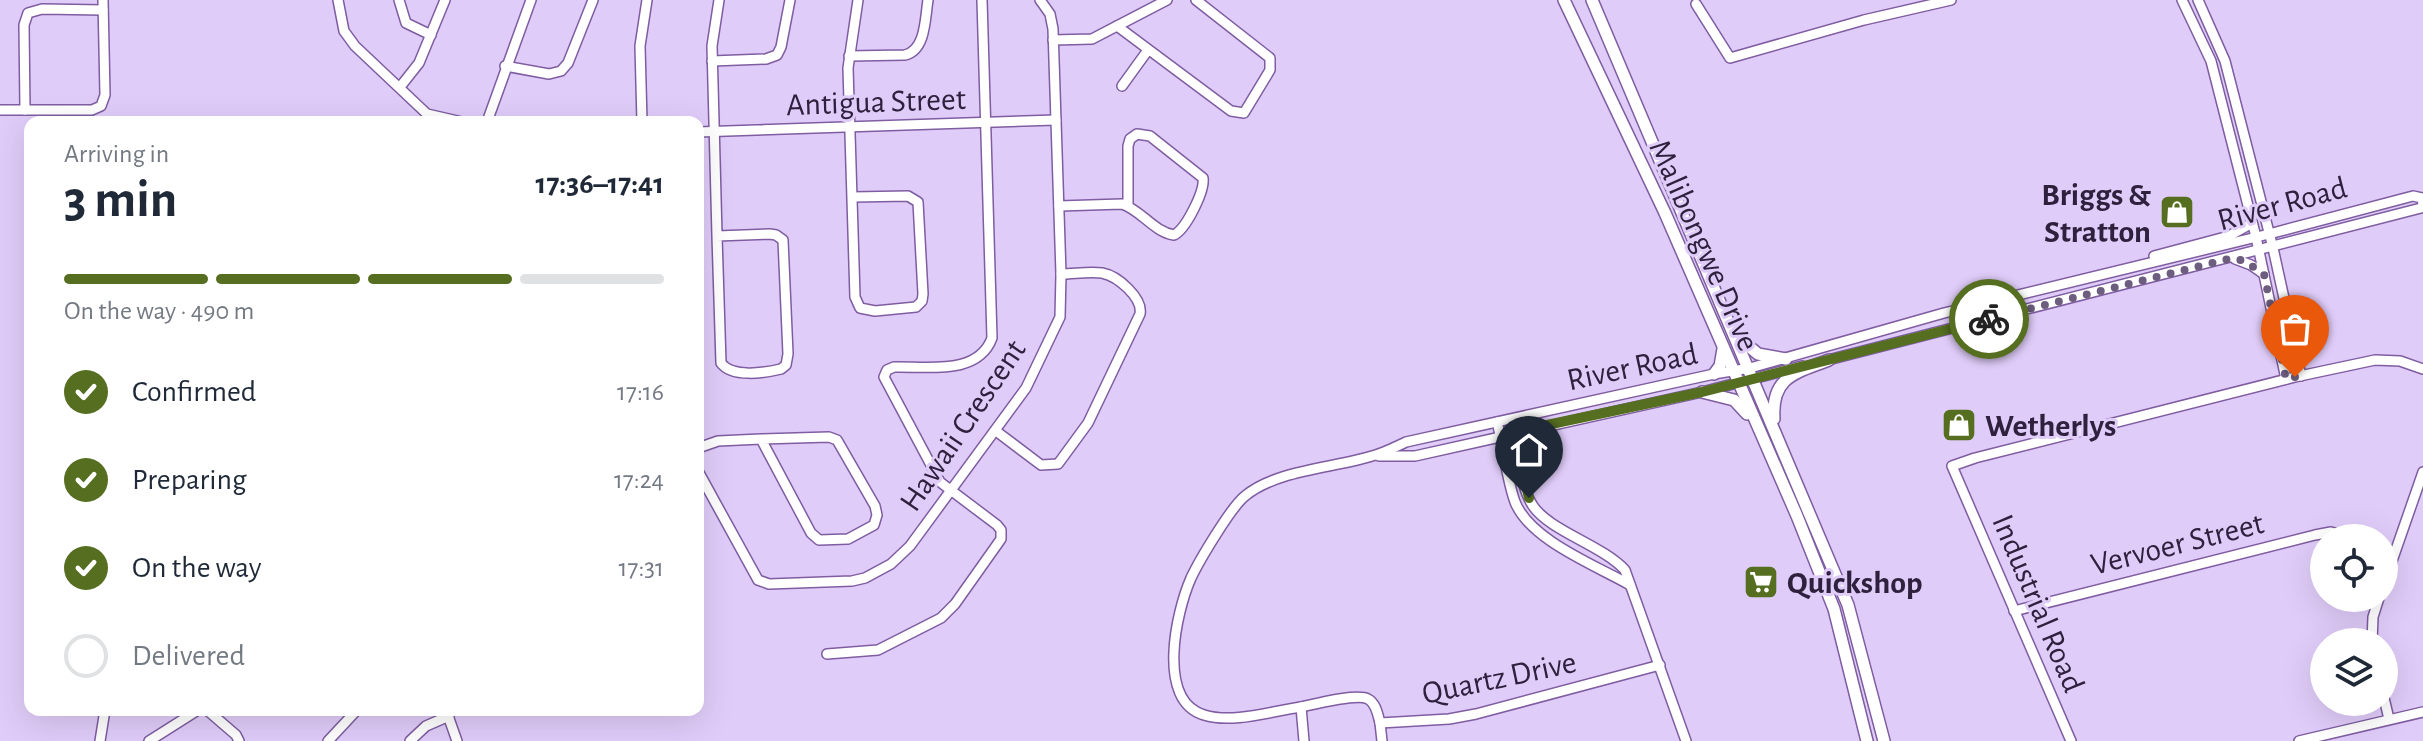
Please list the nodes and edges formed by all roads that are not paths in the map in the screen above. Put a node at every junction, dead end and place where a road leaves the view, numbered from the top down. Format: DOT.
graph roads {
  1 [pos="338,0"];
  2 [pos="399,0"];
  3 [pos="445,0"];
  4 [pos="531,0"];
  5 [pos="593,0"];
  6 [pos="647,0"];
  7 [pos="719,0"];
  8 [pos="790,0"];
  9 [pos="858,0"];
  10 [pos="928,0"];
  11 [pos="982,0"];
  12 [pos="1040,0"];
  13 [pos="1167,0"];
  14 [pos="1196,0"];
  15 [pos="1564,0"];
  16 [pos="1592,0"];
  17 [pos="1951,0"];
  18 [pos="2182,0"];
  19 [pos="2198,0"];
  20 [pos="1696,4"];
  21 [pos="103,5"];
  22 [pos="1117,26"];
  23 [pos="431,35"];
  24 [pos="1053,40"];
  25 [pos="1148,50"];
  26 [pos="849,56"];
  27 [pos="712,61"];
  28 [pos="505,66"];
  29 [pos="1122,86"];
  30 [pos="400,87"];
  31 [pos="0,110"];
  32 [pos="25,110"];
  33 [pos="436,116"];
  34 [pos="489,116"];
  35 [pos="642,116"];
  36 [pos="1056,120"];
  37 [pos="986,123"];
  38 [pos="849,127"];
  39 [pos="704,132"];
  40 [pos="712,132"];
  41 [pos="853,197"];
  42 [pos="2423,204"];
  43 [pos="1059,206"];
  44 [pos="1128,206"];
  45 [pos="2252,223"];
  46 [pos="2269,234"];
  47 [pos="717,236"];
  48 [pos="2256,237"];
  49 [pos="2273,248"];
  50 [pos="2259,252"];
  51 [pos="2232,258"];
  52 [pos="2137,265"];
  53 [pos="1061,274"];
  54 [pos="2264,274"];
  55 [pos="1735,333"];
  56 [pos="1723,348"];
  57 [pos="1786,359"];
  58 [pos="1829,360"];
  59 [pos="2423,369"];
  60 [pos="1752,373"];
  61 [pos="1714,374"];
  62 [pos="2301,376"];
  63 [pos="1736,377"];
  64 [pos="2286,379"];
  65 [pos="1702,392"];
  66 [pos="1509,419"];
  67 [pos="1497,422"];
  68 [pos="1774,426"];
  69 [pos="996,431"];
  70 [pos="1514,432"];
  71 [pos="1761,433"];
  72 [pos="1501,436"];
  73 [pos="761,439"];
  74 [pos="704,446"];
  75 [pos="1374,456"];
  76 [pos="2423,472"];
  77 [pos="704,482"];
  78 [pos="951,490"];
  79 [pos="2398,530"];
  80 [pos="2310,537"];
  81 [pos="1630,585"];
  82 [pos="2014,611"];
  83 [pos="827,654"];
  84 [pos="1660,665"];
  85 [pos="1301,707"];
  86 [pos="2423,712"];
  87 [pos="104,716"];
  88 [pos="189,716"];
  89 [pos="214,716"];
  90 [pos="351,716"];
  91 [pos="443,716"];
  92 [pos="449,716"];
  93 [pos="2388,716"];
  94 [pos="2389,719"];
  95 [pos="1380,723"];
  96 [pos="100,741"];
  97 [pos="149,741"];
  98 [pos="239,741"];
  99 [pos="328,741"];
  100 [pos="410,741"];
  101 [pos="457,741"];
  102 [pos="1304,741"];
  103 [pos="1382,741"];
  104 [pos="1686,741"];
  105 [pos="1867,741"];
  106 [pos="1884,741"];
  107 [pos="2071,741"];
  108 [pos="2299,741"];
  1 -- 30 [label="street"];
  2 -- 23 [label="street"];
  3 -- 23 [label="street"];
  4 -- 28 [label="street"];
  5 -- 28 [label="street"];
  6 -- 35 [label="street"];
  7 -- 27 [label="street"];
  8 -- 27 [label="street"];
  9 -- 26 [label="street"];
  10 -- 26 [label="street"];
  11 -- 37 [label="street"];
  12 -- 24 [label="street, Hawaii Crescent"];
  13 -- 22 [label="street"];
  14 -- 25 [label="street"];
  15 -- 56 [label="main road, Malibongwe Drive"];
  16 -- 55 [label="main road, Malibongwe Drive"];
  17 -- 20 [label="street"];
  18 -- 45 [label="street"];
  19 -- 46 [label="street"];
  21 -- 32 [label="street"];
  21 -- 32 [label="street"];
  22 -- 24 [label="street"];
  22 -- 25 [label="street"];
  23 -- 30 [label="street"];
  24 -- 36 [label="street, Hawaii Crescent"];
  25 -- 29 [label="street"];
  26 -- 38 [label="street"];
  27 -- 40 [label="street"];
  28 -- 34 [label="street"];
  30 -- 33 [label="street"];
  31 -- 32 [label="street"];
  36 -- 37 [label="street, Antigua Street"];
  36 -- 43 [label="street, Hawaii Crescent"];
  37 -- 38 [label="street, Antigua Street"];
  37 -- 78 [label="street"];
  38 -- 40 [label="street, Antigua Street"];
  38 -- 41 [label="street"];
  39 -- 40 [label="street, Antigua Street"];
  40 -- 47 [label="street"];
  41 -- 41 [label="street"];
  42 -- 46 [label="street, River Road"];
  42 -- 49 [label="street, River Road"];
  43 -- 44 [label="street"];
  43 -- 53 [label="street, Hawaii Crescent"];
  44 -- 44 [label="street"];
  45 -- 48 [label="street"];
  45 -- 52 [label="street"];
  46 -- 48 [label="street, River Road"];
  46 -- 49 [label="street"];
  47 -- 47 [label="street"];
  48 -- 50 [label="street"];
  48 -- 52 [label="street, River Road"];
  49 -- 50 [label="street, River Road"];
  49 -- 62 [label="street"];
  50 -- 51 [label="street, River Road"];
  50 -- 54 [label="street"];
  51 -- 54 [label="street"];
  51 -- 58 [label="street, River Road"];
  52 -- 57 [label="street, River Road"];
  53 -- 69 [label="street, Hawaii Crescent"];
  53 -- 69 [label="street"];
  54 -- 64 [label="street"];
  55 -- 57 [label="main road"];
  55 -- 60 [label="main road, Malibongwe Drive"];
  56 -- 61 [label="main road"];
  56 -- 63 [label="main road, Malibongwe Drive"];
  57 -- 60 [label="street, River Road"];
  58 -- 60 [label="street, River Road"];
  58 -- 68 [label="main road"];
  59 -- 62 [label="street"];
  60 -- 63 [label="street, River Road"];
  60 -- 68 [label="main road, Malibongwe Drive"];
  61 -- 63 [label="street, River Road"];
  61 -- 66 [label="street, River Road"];
  62 -- 64 [label="street"];
  63 -- 65 [label="street, River Road"];
  63 -- 71 [label="main road, Malibongwe Drive"];
  64 -- 82 [label="street, Industrial Road"];
  65 -- 70 [label="street, River Road"];
  65 -- 71 [label="main road"];
  66 -- 67 [label="street, River Road"];
  66 -- 70 [label="street"];
  67 -- 72 [label="street"];
  67 -- 75 [label="street, River Road"];
  68 -- 106 [label="main road, Malibongwe Drive"];
  69 -- 78 [label="street, Hawaii Crescent"];
  70 -- 72 [label="street, River Road"];
  70 -- 81 [label="street"];
  71 -- 105 [label="main road, Malibongwe Drive"];
  72 -- 75 [label="street, River Road"];
  72 -- 81 [label="street"];
  73 -- 73 [label="street"];
  73 -- 74 [label="street"];
  75 -- 85 [label="street"];
  76 -- 79 [label="street"];
  77 -- 78 [label="street, Hawaii Crescent"];
  78 -- 83 [label="street"];
  80 -- 82 [label="street, Vervoer Street"];
  81 -- 84 [label="street"];
  82 -- 107 [label="street, Industrial Road"];
  84 -- 95 [label="street, Quartz Drive"];
  84 -- 104 [label="street"];
  85 -- 95 [label="street, Quartz Drive"];
  85 -- 102 [label="street"];
  86 -- 94 [label="street"];
  87 -- 96 [label="street"];
  88 -- 97 [label="street"];
  89 -- 98 [label="street"];
  90 -- 99 [label="street"];
  91 -- 100 [label="street"];
  92 -- 101 [label="street"];
  93 -- 94 [label="street"];
  94 -- 108 [label="street"];
  95 -- 103 [label="street"];
}
